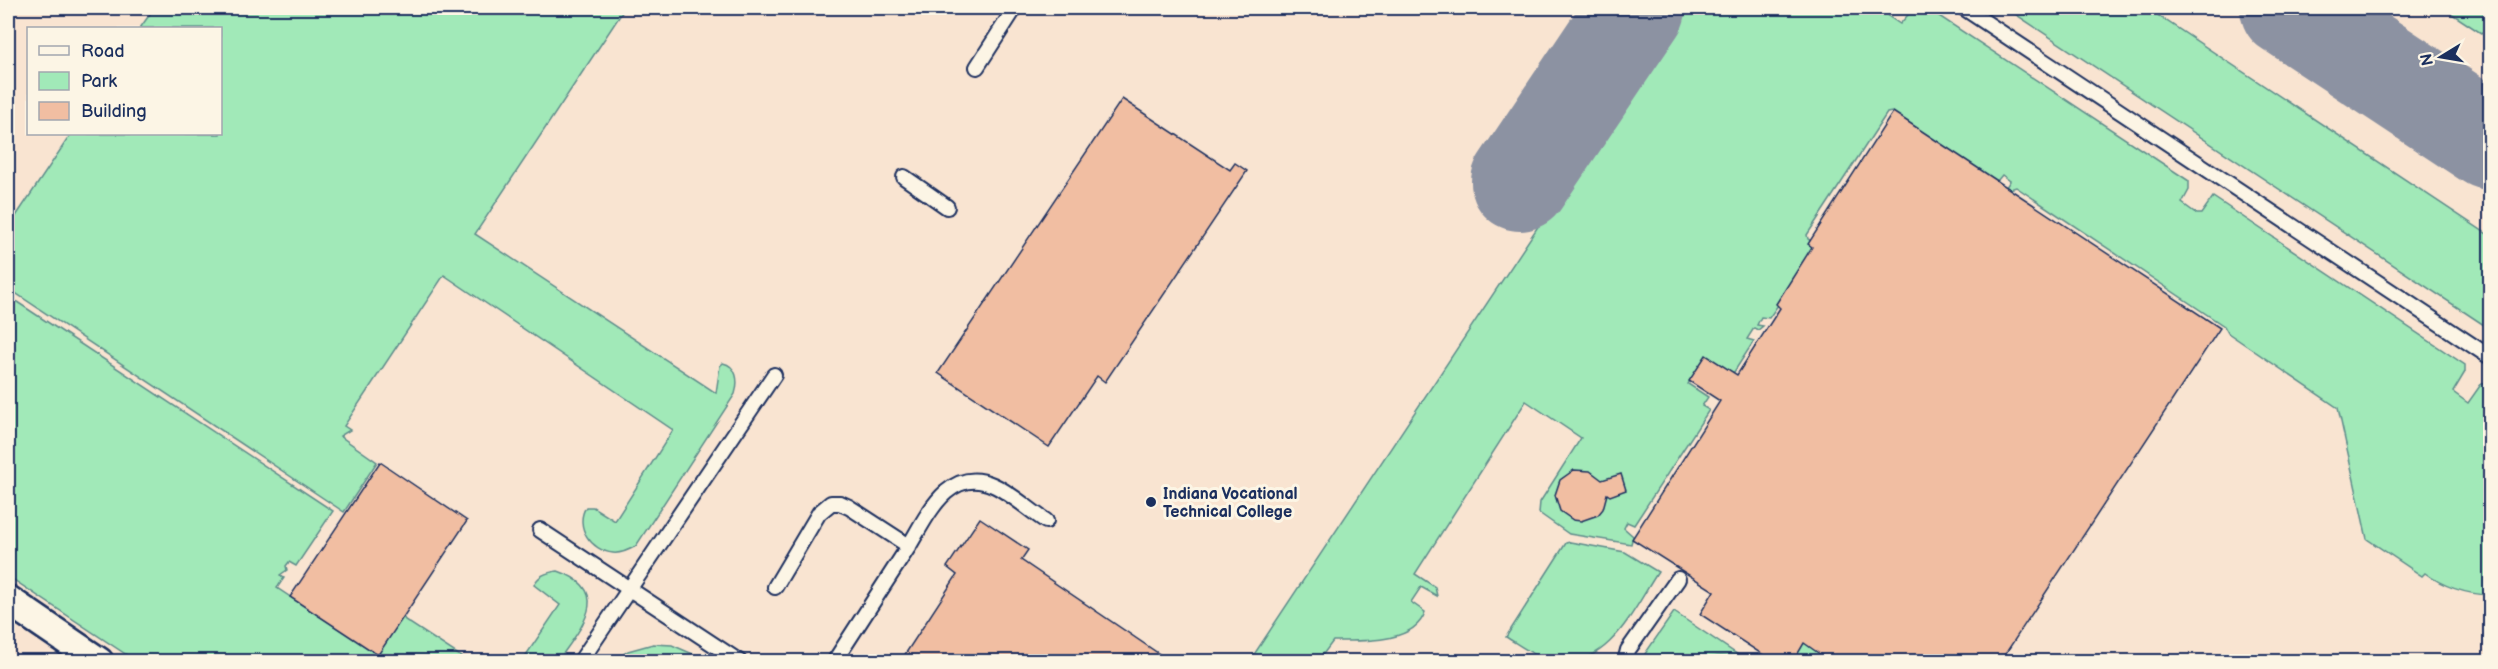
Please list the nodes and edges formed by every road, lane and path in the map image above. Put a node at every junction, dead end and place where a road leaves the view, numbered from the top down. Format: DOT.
graph roads {
  1 [pos="1015,8"];
  2 [pos="1964,8"];
  3 [pos="977,67"];
  4 [pos="904,177"];
  5 [pos="947,207"];
  6 [pos="2490,357"];
  7 [pos="774,375"];
  8 [pos="1046,521"];
  9 [pos="540,530"];
  10 [pos="909,546"];
  11 [pos="1677,579"];
  12 [pos="776,586"];
  13 [pos="628,588"];
  14 [pos="8,600"];
  15 [pos="99,662"];
  16 [pos="580,662"];
  17 [pos="740,662"];
  18 [pos="834,662"];
  19 [pos="1625,662"];
  1 -- 3 [label="lane"];
  2 -- 6 [label="lane"];
  4 -- 5 [label="lane"];
  7 -- 13 [label="lane"];
  8 -- 10 [label="lane"];
  9 -- 13 [label="lane"];
  10 -- 12 [label="lane"];
  10 -- 18 [label="lane"];
  11 -- 19 [label="lane"];
  13 -- 16 [label="lane"];
  13 -- 17 [label="lane"];
  14 -- 15 [label="street"];
}
